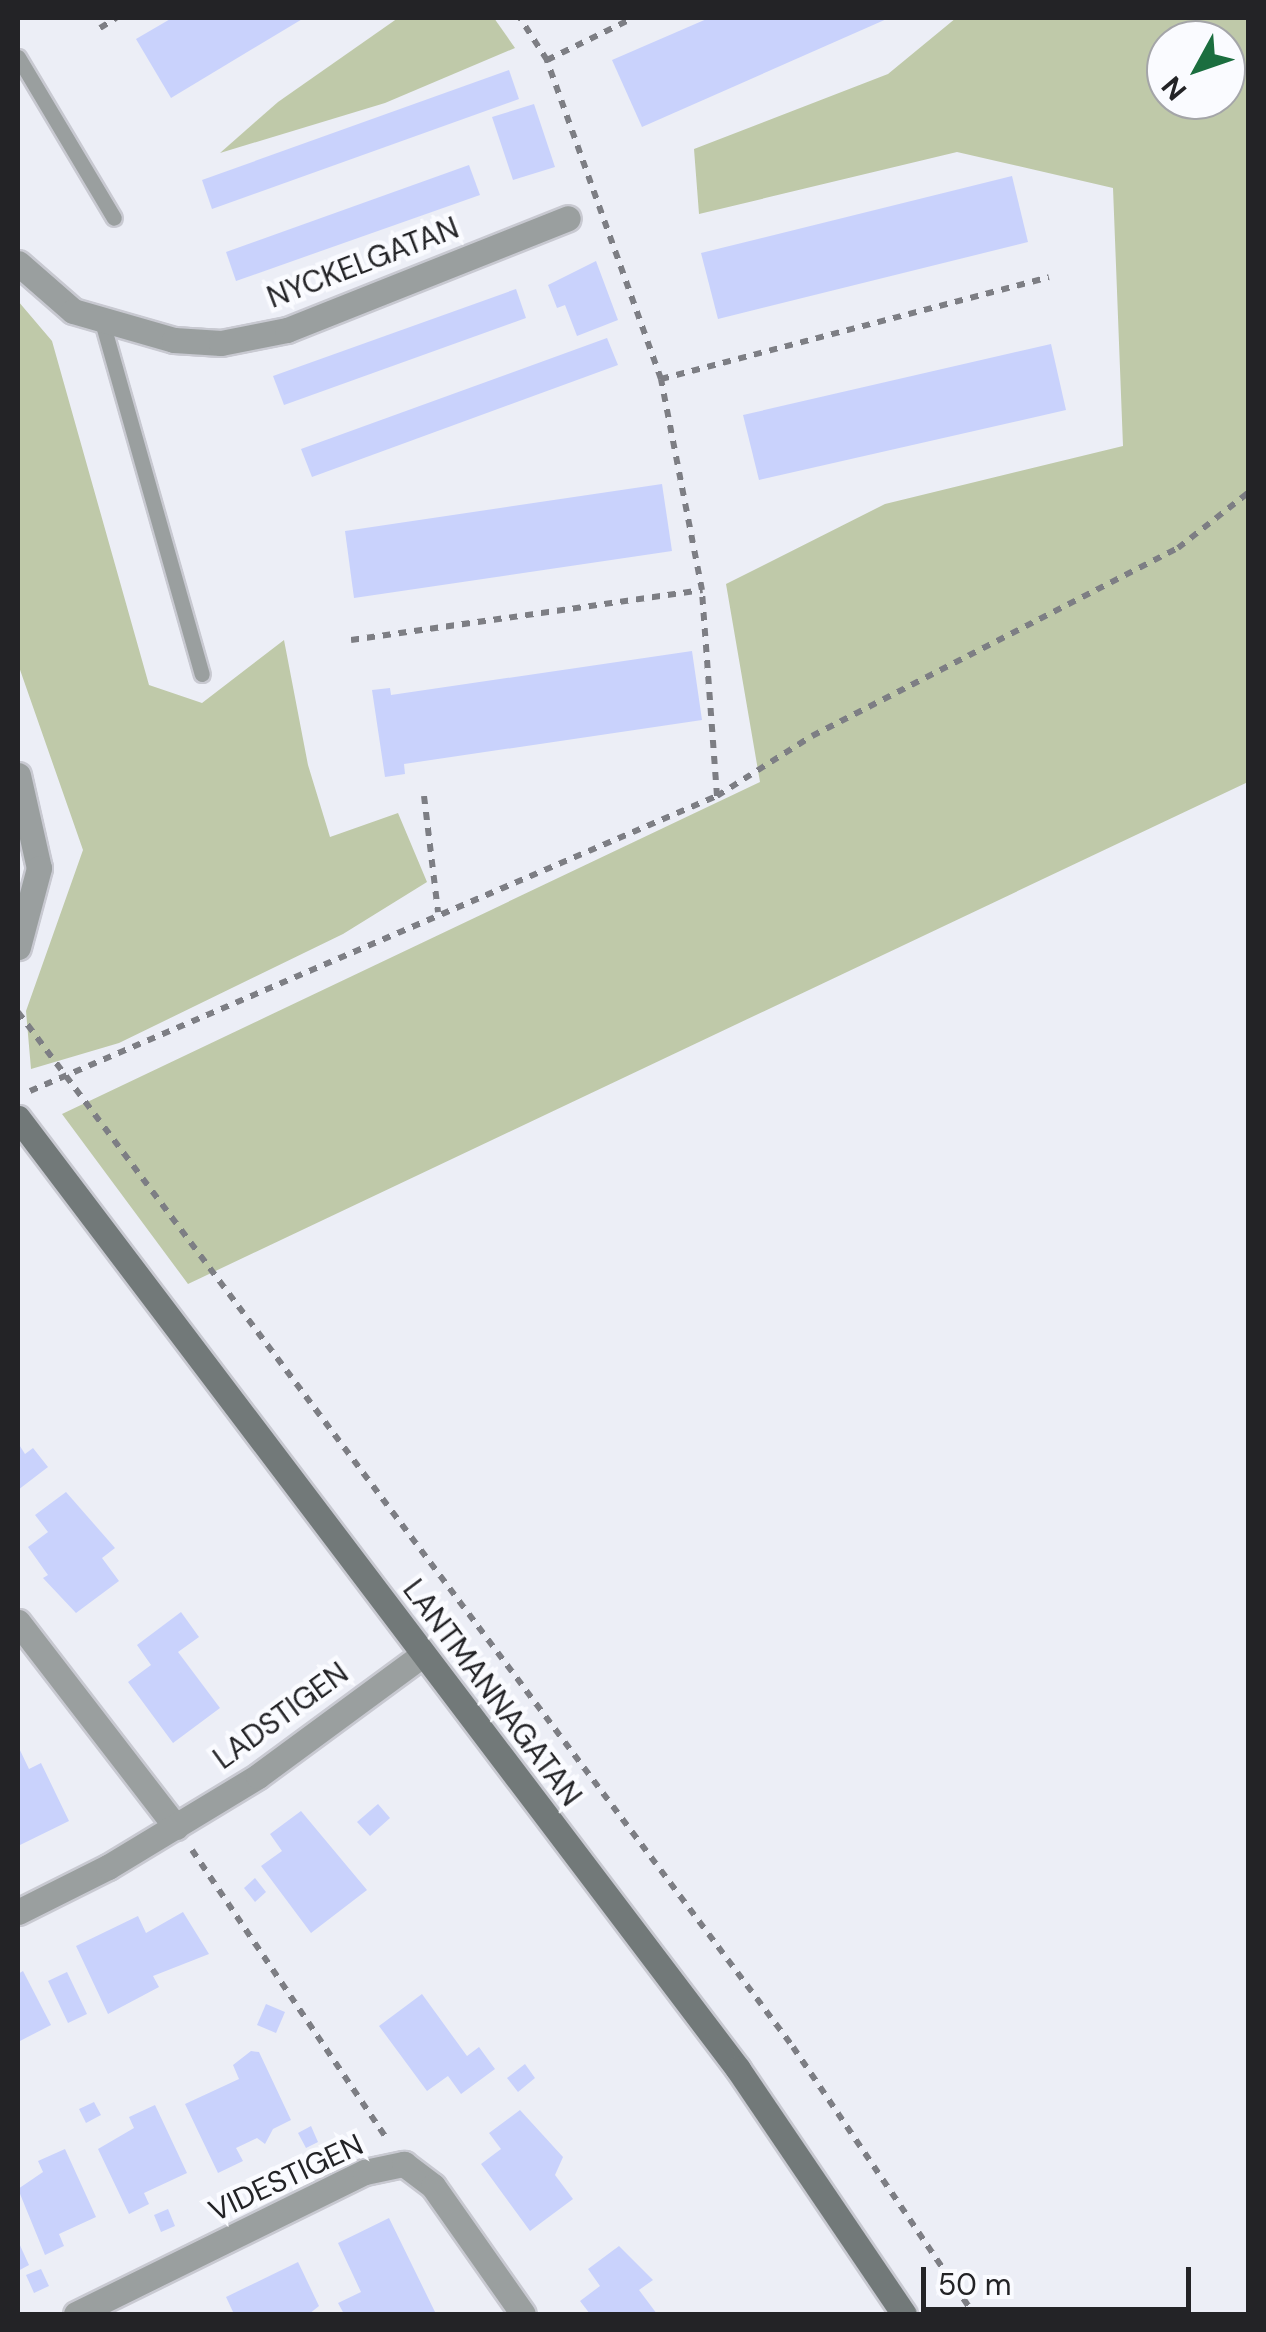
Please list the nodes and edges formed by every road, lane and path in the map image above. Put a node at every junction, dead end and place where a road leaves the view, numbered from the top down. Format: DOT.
graph roads {
  1 [pos="116,18"];
  2 [pos="520,18"];
  3 [pos="633,18"];
  4 [pos="100,28"];
  5 [pos="18,57"];
  6 [pos="547,60"];
  7 [pos="114,218"];
  8 [pos="568,218"];
  9 [pos="18,263"];
  10 [pos="1049,276"];
  11 [pos="101,318"];
  12 [pos="660,379"];
  13 [pos="1248,493"];
  14 [pos="702,590"];
  15 [pos="351,640"];
  16 [pos="202,674"];
  17 [pos="18,775"];
  18 [pos="424,796"];
  19 [pos="717,796"];
  20 [pos="438,912"];
  21 [pos="18,948"];
  22 [pos="18,1012"];
  23 [pos="65,1075"];
  24 [pos="18,1096"];
  25 [pos="18,1118"];
  26 [pos="18,1622"];
  27 [pos="422,1654"];
  28 [pos="176,1827"];
  29 [pos="18,1912"];
  30 [pos="404,2164"];
  31 [pos="900,2313"];
  32 [pos="76,2314"];
  33 [pos="523,2314"];
  34 [pos="974,2314"];
  1 -- 4 [label="path"];
  2 -- 6 [label="path"];
  3 -- 6 [label="path"];
  5 -- 7 [label="lane"];
  6 -- 12 [label="path"];
  8 -- 11 [label="street, NYCKELGATAN"];
  9 -- 11 [label="street, NYCKELGATAN"];
  10 -- 12 [label="path"];
  11 -- 16 [label="lane"];
  12 -- 14 [label="path"];
  13 -- 19 [label="path"];
  14 -- 15 [label="path"];
  14 -- 19 [label="path"];
  17 -- 21 [label="street"];
  18 -- 20 [label="path"];
  19 -- 20 [label="path"];
  20 -- 23 [label="path"];
  22 -- 23 [label="path"];
  23 -- 24 [label="path"];
  23 -- 34 [label="path"];
  25 -- 27 [label="street, LANTMANNAGATAN"];
  26 -- 28 [label="street"];
  27 -- 28 [label="street, LADSTIGEN"];
  27 -- 31 [label="street, LANTMANNAGATAN"];
  28 -- 29 [label="street, LADSTIGEN"];
  28 -- 30 [label="path"];
  30 -- 32 [label="street, VIDESTIGEN"];
  30 -- 33 [label="street, VIDESTIGEN"];
}
